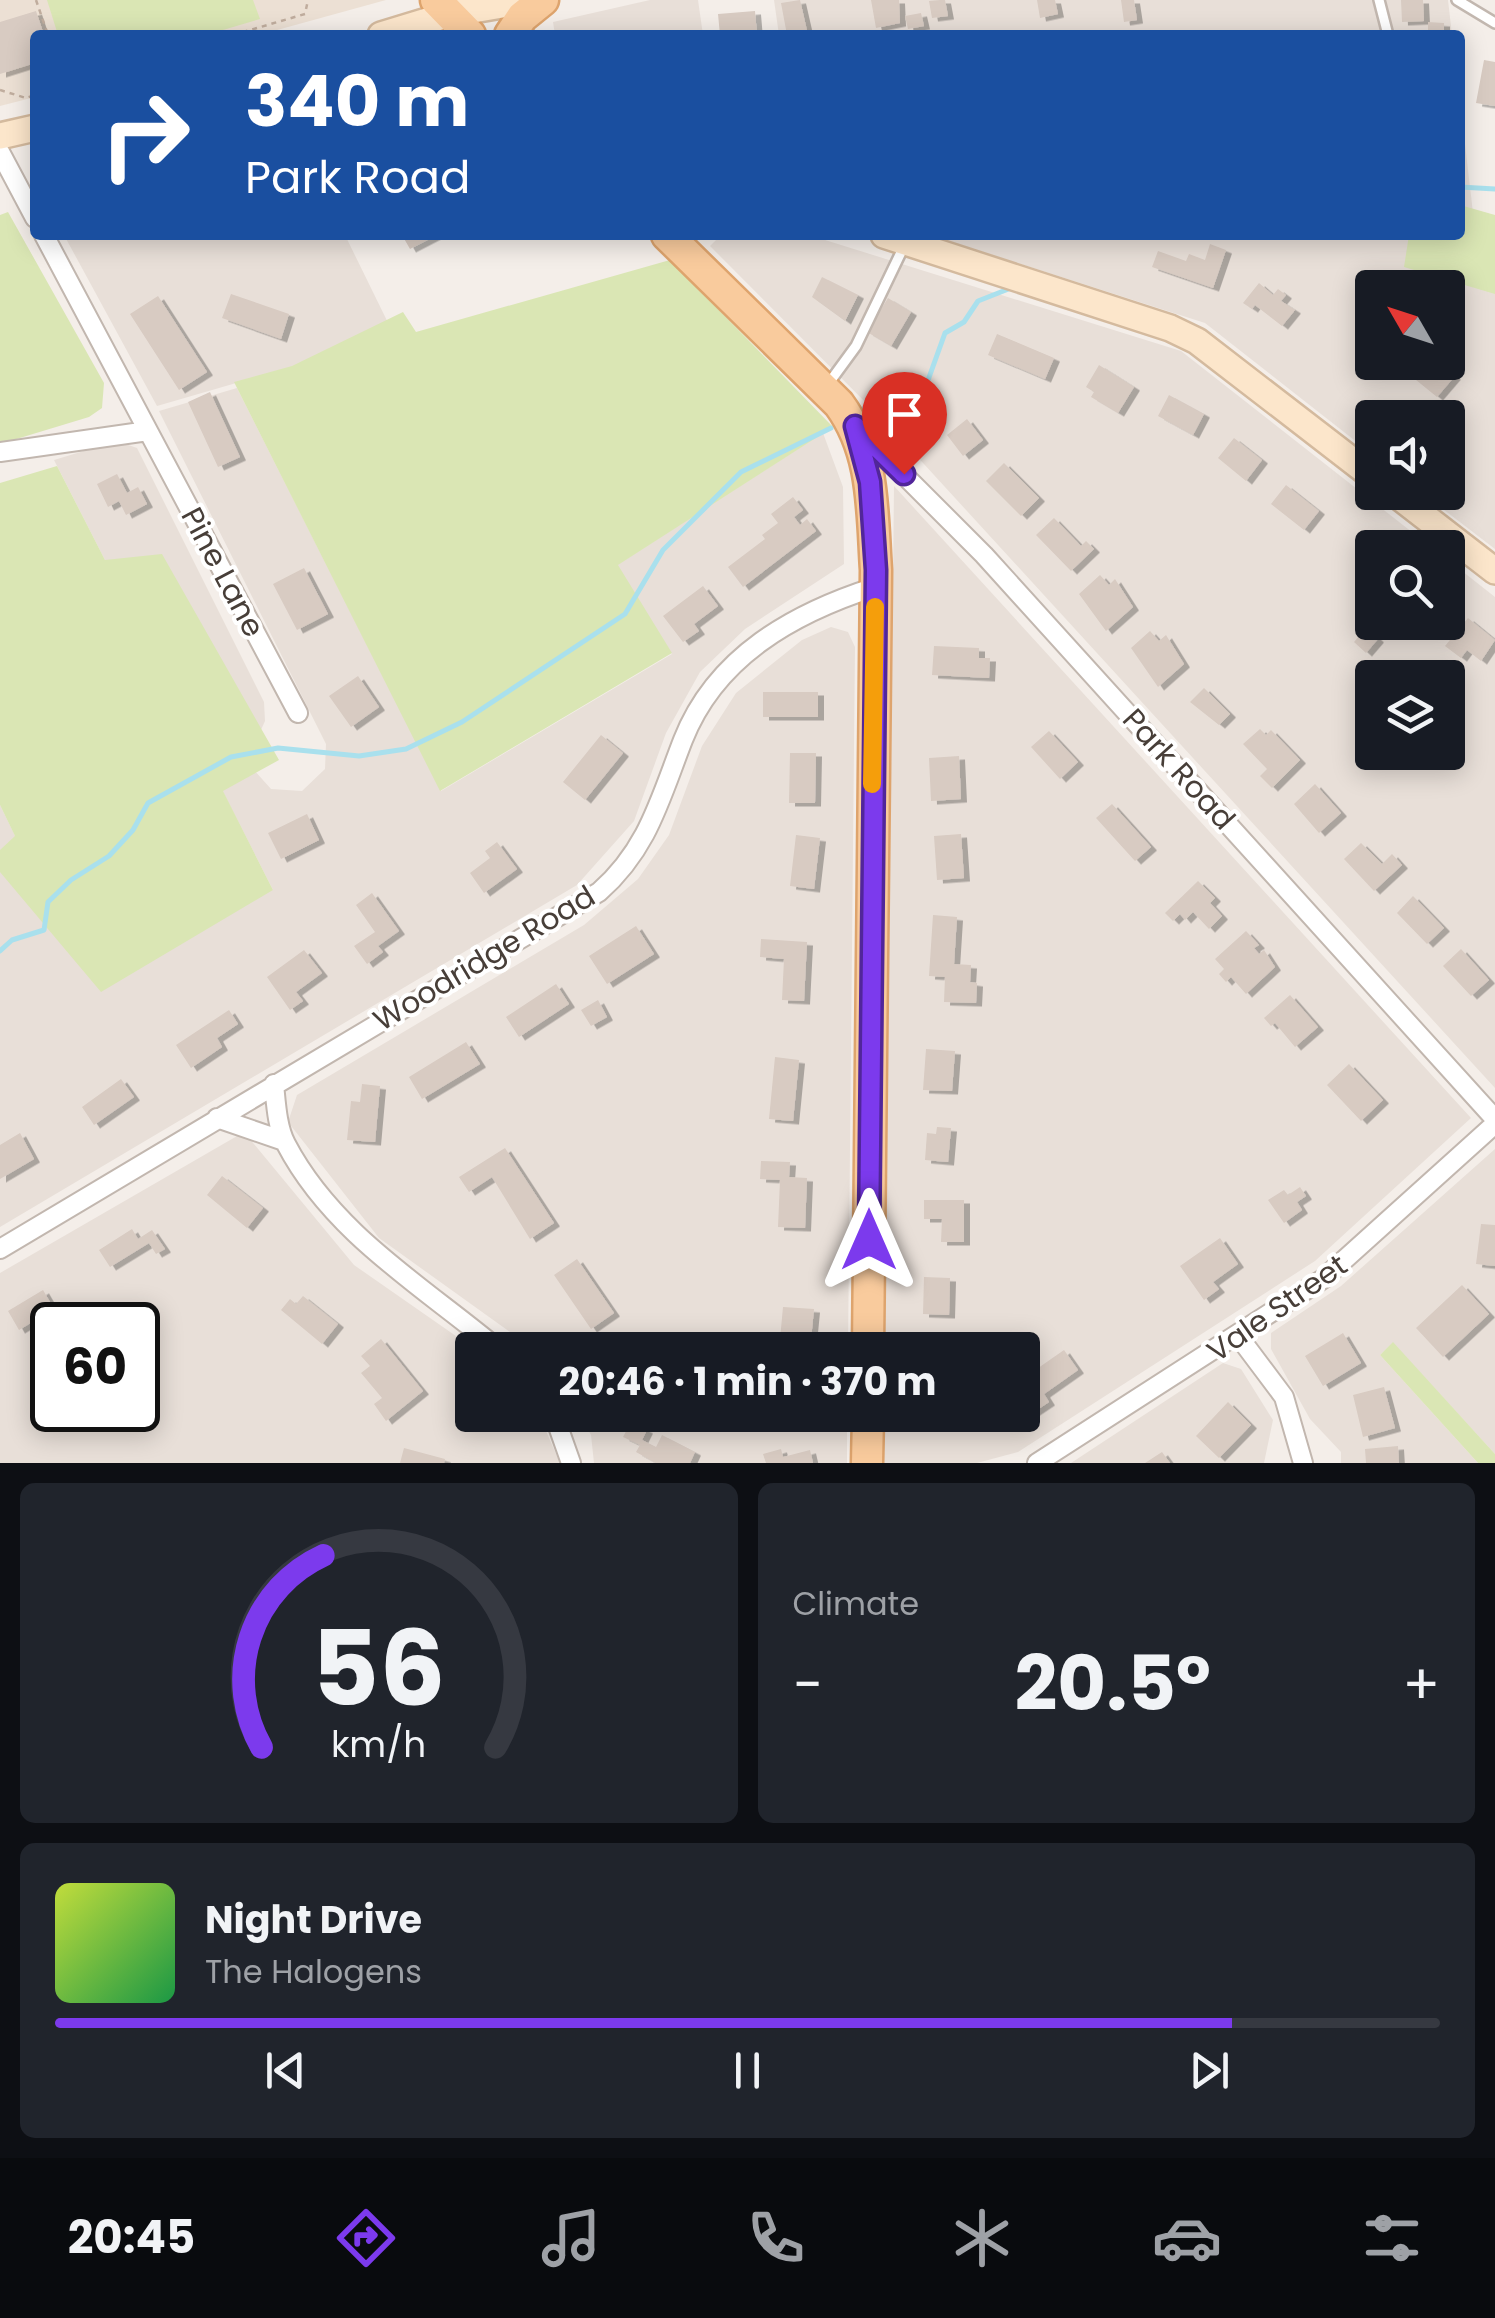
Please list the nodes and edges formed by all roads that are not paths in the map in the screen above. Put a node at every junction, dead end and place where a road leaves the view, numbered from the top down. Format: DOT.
graph roads {
  1 [pos="531,0"];
  2 [pos="543,0"];
  3 [pos="1379,0"];
  4 [pos="1458,0"];
  5 [pos="452,16"];
  6 [pos="1495,23"];
  7 [pos="400,30"];
  8 [pos="513,30"];
  9 [pos="1387,30"];
  10 [pos="30,129"];
  11 [pos="0,136"];
  12 [pos="0,152"];
  13 [pos="30,209"];
  14 [pos="47,240"];
  15 [pos="672,240"];
  16 [pos="894,240"];
  17 [pos="901,240"];
  18 [pos="824,389"];
  19 [pos="855,426"];
  20 [pos="148,431"];
  21 [pos="0,452"];
  22 [pos="1355,463"];
  23 [pos="1417,510"];
  24 [pos="1495,570"];
  25 [pos="875,586"];
  26 [pos="298,713"];
  27 [pos="274,1084"];
  28 [pos="217,1118"];
  29 [pos="1495,1121"];
  30 [pos="284,1141"];
  31 [pos="0,1248"];
  32 [pos="477,1332"];
  33 [pos="868,1332"];
  34 [pos="1239,1337"];
  35 [pos="560,1432"];
  36 [pos="868,1432"];
  37 [pos="570,1463"];
  38 [pos="868,1463"];
  39 [pos="1036,1463"];
  40 [pos="1304,1463"];
  1 -- 5 [label="street"];
  2 -- 8 [label="main road"];
  3 -- 9 [label="lane"];
  4 -- 6 [label="lane"];
  5 -- 7 [label="street"];
  10 -- 11 [label="street"];
  12 -- 13 [label="street"];
  14 -- 20 [label="street, Pine Lane"];
  15 -- 18 [label="main road"];
  16 -- 18 [label="lane"];
  17 -- 22 [label="street"];
  18 -- 19 [label="main road"];
  19 -- 25 [label="main road"];
  19 -- 29 [label="street, Park Road"];
  20 -- 21 [label="street"];
  20 -- 26 [label="street, Pine Lane"];
  23 -- 24 [label="street"];
  25 -- 27 [label="street, Woodridge Road"];
  25 -- 33 [label="main road"];
  27 -- 28 [label="street, Woodridge Road"];
  27 -- 30 [label="street"];
  28 -- 30 [label="street"];
  28 -- 31 [label="street, Woodridge Road"];
  29 -- 34 [label="street, Vale Street"];
  30 -- 32 [label="street"];
  34 -- 39 [label="street, Vale Street"];
  34 -- 40 [label="street"];
  35 -- 37 [label="street"];
  36 -- 38 [label="main road"];
}
